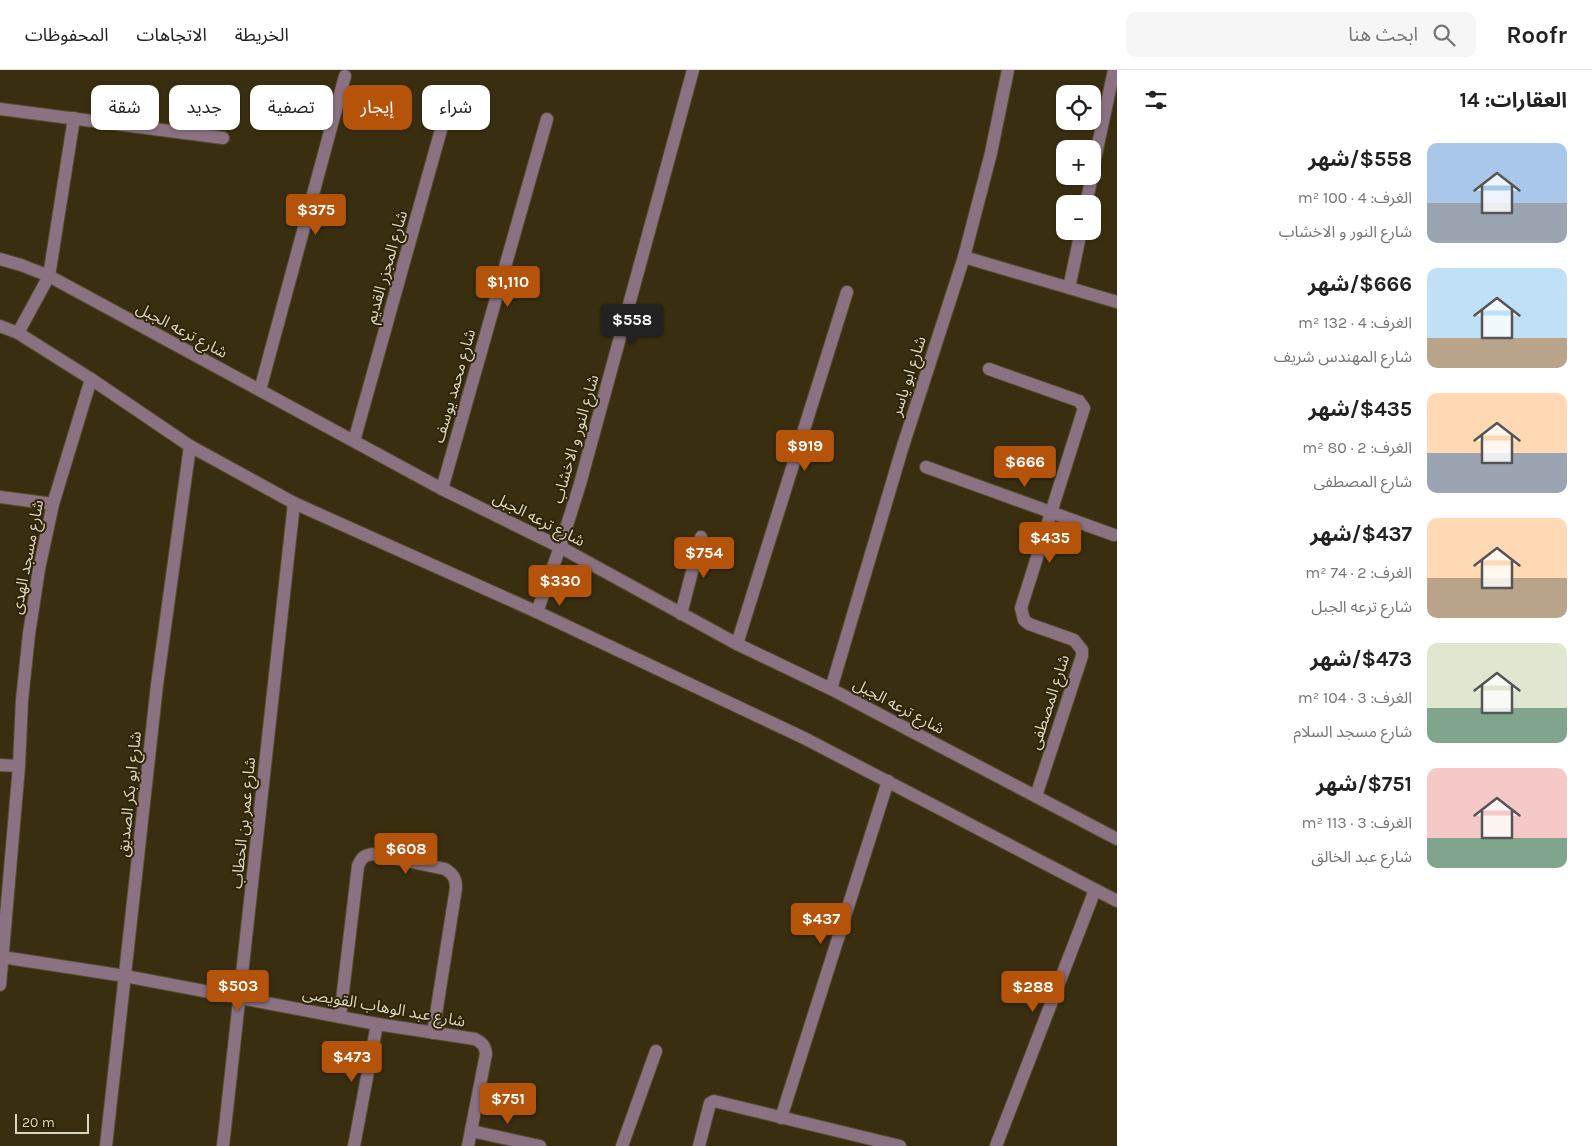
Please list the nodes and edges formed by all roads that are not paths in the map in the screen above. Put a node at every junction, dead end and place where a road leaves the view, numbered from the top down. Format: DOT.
graph roads {
  1 [pos="693,70"];
  2 [pos="1008,70"];
  3 [pos="1114,70"];
  4 [pos="345,76"];
  5 [pos="0,109"];
  6 [pos="74,118"];
  7 [pos="546,119"];
  8 [pos="441,130"];
  9 [pos="223,138"];
  10 [pos="1099,140"];
  11 [pos="1079,240"];
  12 [pos="964,257"];
  13 [pos="0,259"];
  14 [pos="49,276"];
  15 [pos="1069,288"];
  16 [pos="847,292"];
  17 [pos="1117,302"];
  18 [pos="0,326"];
  19 [pos="18,333"];
  20 [pos="989,368"];
  21 [pos="91,379"];
  22 [pos="260,390"];
  23 [pos="354,441"];
  24 [pos="190,446"];
  25 [pos="926,467"];
  26 [pos="442,489"];
  27 [pos="0,497"];
  28 [pos="294,503"];
  29 [pos="53,504"];
  30 [pos="1052,513"];
  31 [pos="1114,535"];
  32 [pos="701,537"];
  33 [pos="560,547"];
  34 [pos="537,612"];
  35 [pos="681,614"];
  36 [pos="737,644"];
  37 [pos="831,689"];
  38 [pos="0,766"];
  39 [pos="19,766"];
  40 [pos="888,781"];
  41 [pos="1036,796"];
  42 [pos="0,826"];
  43 [pos="14,826"];
  44 [pos="1117,839"];
  45 [pos="4,886"];
  46 [pos="1095,890"];
  47 [pos="1117,901"];
  48 [pos="2,957"];
  49 [pos="125,976"];
  50 [pos="0,985"];
  51 [pos="240,998"];
  52 [pos="340,1017"];
  53 [pos="376,1024"];
  54 [pos="433,1033"];
  55 [pos="656,1050"];
  56 [pos="781,1118"];
  57 [pos="471,1131"];
  58 [pos="106,1146"];
  59 [pos="223,1146"];
  60 [pos="354,1146"];
  61 [pos="468,1146"];
  62 [pos="540,1146"];
  63 [pos="622,1146"];
  64 [pos="699,1146"];
  65 [pos="900,1146"];
  66 [pos="996,1146"];
  1 -- 33 [label="street, شارع النور و الاخشاب"];
  2 -- 12 [label="street, شارع ابو ياسر"];
  3 -- 10 [label="street"];
  4 -- 22 [label="street"];
  5 -- 6 [label="street"];
  6 -- 9 [label="street"];
  6 -- 14 [label="street"];
  7 -- 26 [label="street, شارع محمد يوسف"];
  8 -- 23 [label="street, شارع المجزر القديم"];
  11 -- 15 [label="street"];
  12 -- 15 [label="street"];
  12 -- 37 [label="street, شارع ابو ياسر"];
  13 -- 14 [label="street, شارع ترعه الجبل"];
  14 -- 19 [label="street"];
  14 -- 22 [label="street, شارع ترعه الجبل"];
  15 -- 17 [label="street"];
  16 -- 36 [label="street"];
  18 -- 19 [label="street"];
  19 -- 21 [label="street"];
  20 -- 30 [label="street, شارع المصطفى"];
  21 -- 24 [label="street"];
  21 -- 29 [label="street, شارع مسجد الهدى"];
  22 -- 23 [label="street, شارع ترعه الجبل"];
  23 -- 26 [label="street, شارع ترعه الجبل"];
  24 -- 28 [label="street"];
  24 -- 49 [label="street, شارع ابو بكر الصديق"];
  25 -- 30 [label="street"];
  26 -- 33 [label="street, شارع ترعه الجبل"];
  27 -- 29 [label="street"];
  28 -- 34 [label="street"];
  28 -- 51 [label="street, شارع عمر بن الخطاب"];
  29 -- 39 [label="street, شارع مسجد الهدى"];
  30 -- 31 [label="street"];
  30 -- 41 [label="street, شارع المصطفى"];
  32 -- 35 [label="street"];
  33 -- 34 [label="street, شارع النور و الاخشاب"];
  33 -- 35 [label="street, شارع ترعه الجبل"];
  34 -- 40 [label="street"];
  35 -- 36 [label="street, شارع ترعه الجبل"];
  36 -- 37 [label="street, شارع ترعه الجبل"];
  37 -- 41 [label="street, شارع ترعه الجبل"];
  38 -- 39 [label="street"];
  39 -- 43 [label="street, شارع مسجد الهدى"];
  40 -- 46 [label="street"];
  40 -- 56 [label="street"];
  41 -- 44 [label="street, شارع ترعه الجبل"];
  42 -- 43 [label="street"];
  43 -- 45 [label="street, شارع مسجد الهدى"];
  45 -- 48 [label="street, شارع مسجد الهدى"];
  46 -- 47 [label="street"];
  46 -- 66 [label="street"];
  48 -- 49 [label="street, شارع عبد الوهاب القويصى"];
  48 -- 50 [label="street, شارع مسجد الهدى"];
  49 -- 51 [label="street, شارع عبد الوهاب القويصى"];
  49 -- 58 [label="street, شارع ابو بكر الصديق"];
  51 -- 52 [label="street, شارع عبد الوهاب القويصى"];
  51 -- 59 [label="street, شارع عمر بن الخطاب"];
  52 -- 53 [label="street, شارع عبد الوهاب القويصى"];
  52 -- 54 [label="street"];
  53 -- 54 [label="street, شارع عبد الوهاب القويصى"];
  53 -- 60 [label="street"];
  54 -- 57 [label="street, شارع عبد الوهاب القويصى"];
  55 -- 63 [label="street"];
  56 -- 64 [label="street"];
  56 -- 65 [label="street"];
  57 -- 61 [label="street"];
  57 -- 62 [label="street"];
}
